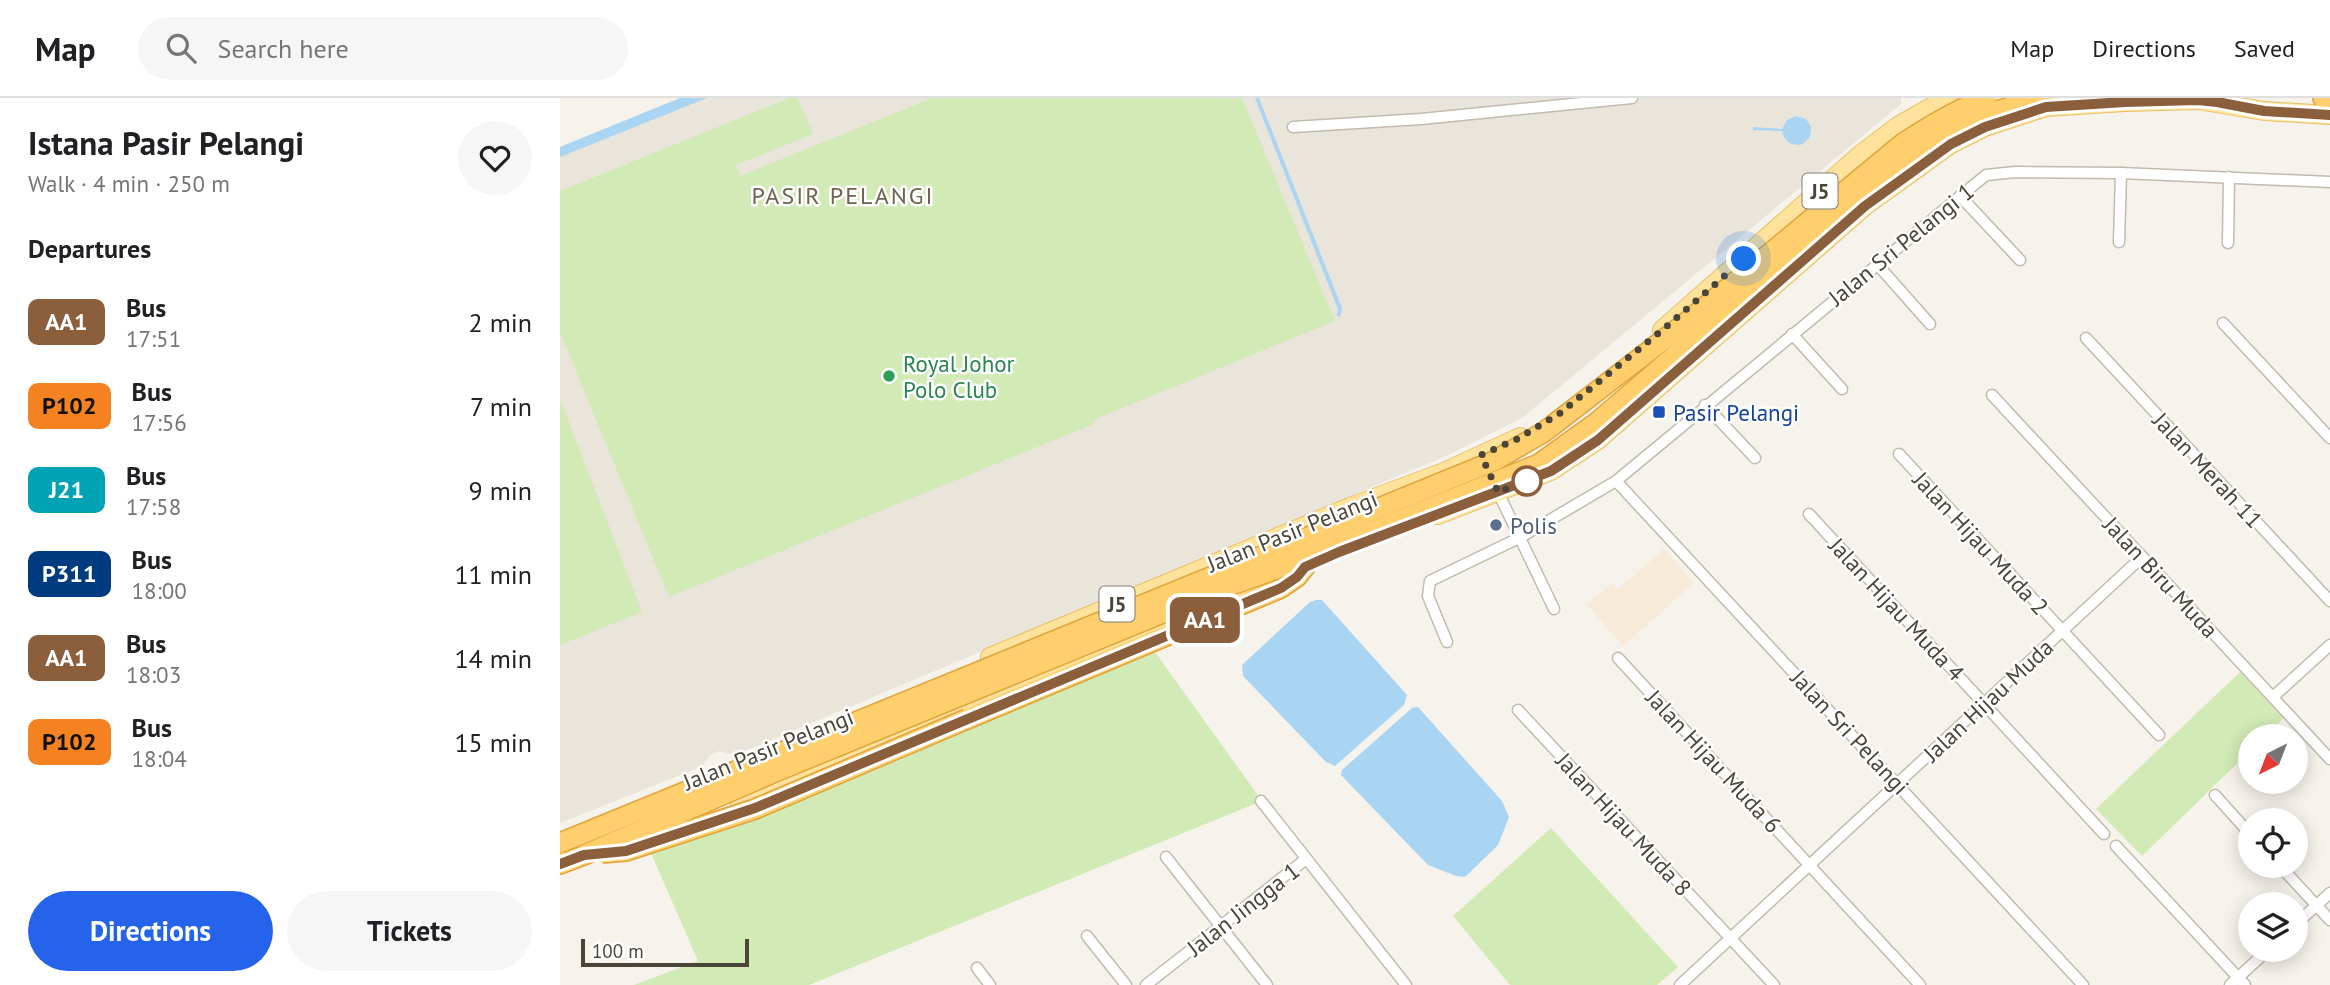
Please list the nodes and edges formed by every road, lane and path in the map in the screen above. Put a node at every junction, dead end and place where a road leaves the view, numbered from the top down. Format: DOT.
graph roads {
  1 [pos="1632,98"];
  2 [pos="1972,98"];
  3 [pos="1986,98"];
  4 [pos="2046,98"];
  5 [pos="2323,98"];
  6 [pos="2330,98"];
  7 [pos="1939,100"];
  8 [pos="2217,102"];
  9 [pos="2330,108"];
  10 [pos="2330,115"];
  11 [pos="1293,127"];
  12 [pos="1985,127"];
  13 [pos="1951,144"];
  14 [pos="2121,173"];
  15 [pos="2230,177"];
  16 [pos="2330,182"];
  17 [pos="1960,196"];
  18 [pos="2119,242"];
  19 [pos="2228,243"];
  20 [pos="2020,260"];
  21 [pos="1877,264"];
  22 [pos="2223,323"];
  23 [pos="1930,324"];
  24 [pos="1792,334"];
  25 [pos="2086,338"];
  26 [pos="1842,389"];
  27 [pos="1992,396"];
  28 [pos="1705,405"];
  29 [pos="2330,438"];
  30 [pos="1899,454"];
  31 [pos="1481,455"];
  32 [pos="1755,458"];
  33 [pos="1616,481"];
  34 [pos="1498,492"];
  35 [pos="1809,514"];
  36 [pos="1521,537"];
  37 [pos="2142,557"];
  38 [pos="1305,567"];
  39 [pos="2330,601"];
  40 [pos="1554,609"];
  41 [pos="2063,631"];
  42 [pos="1447,642"];
  43 [pos="2330,645"];
  44 [pos="1618,658"];
  45 [pos="2273,697"];
  46 [pos="1984,704"];
  47 [pos="1518,710"];
  48 [pos="2159,735"];
  49 [pos="2330,759"];
  50 [pos="1897,784"];
  51 [pos="2215,795"];
  52 [pos="1261,801"];
  53 [pos="2238,821"];
  54 [pos="2104,834"];
  55 [pos="560,836"];
  56 [pos="560,843"];
  57 [pos="2116,846"];
  58 [pos="584,855"];
  59 [pos="1166,857"];
  60 [pos="1307,859"];
  61 [pos="560,864"];
  62 [pos="1809,865"];
  63 [pos="560,873"];
  64 [pos="2291,878"];
  65 [pos="2330,893"];
  66 [pos="2317,905"];
  67 [pos="2308,913"];
  68 [pos="2330,920"];
  69 [pos="1220,926"];
  70 [pos="1087,936"];
  71 [pos="1731,938"];
  72 [pos="2257,962"];
  73 [pos="976,968"];
  74 [pos="2238,983"];
  75 [pos="990,985"];
  76 [pos="1126,985"];
  77 [pos="1146,985"];
  78 [pos="1267,985"];
  79 [pos="1406,985"];
  80 [pos="1680,985"];
  81 [pos="1774,985"];
  82 [pos="1920,985"];
  83 [pos="2083,985"];
  1 -- 11 [label="street"];
  2 -- 12 [label="main road"];
  3 -- 56 [label="highway, bridge"];
  4 -- 58 [label="highway, bridge"];
  5 -- 6 [label="highway"];
  7 -- 13 [label="main road"];
  7 -- 31 [label="main road, Jalan Pasir Pelangi / J5"];
  8 -- 9 [label="main road"];
  8 -- 10 [label="main road, Jalan Pasir Pelangi / J5"];
  8 -- 12 [label="main road, Jalan Pasir Pelangi / J5"];
  12 -- 13 [label="main road, Jalan Pasir Pelangi / J5"];
  13 -- 34 [label="main road, Jalan Pasir Pelangi / J5"];
  14 -- 15 [label="street, Jalan Sri Pelangi 1"];
  14 -- 17 [label="street, Jalan Sri Pelangi 1"];
  14 -- 18 [label="street"];
  15 -- 16 [label="street, Jalan Sri Pelangi 1"];
  15 -- 19 [label="street"];
  17 -- 20 [label="street"];
  17 -- 21 [label="street, Jalan Sri Pelangi 1"];
  21 -- 23 [label="street"];
  21 -- 24 [label="street, Jalan Sri Pelangi 1"];
  22 -- 29 [label="street"];
  24 -- 26 [label="street"];
  24 -- 28 [label="street, Jalan Sri Pelangi 1"];
  25 -- 39 [label="street, Jalan Merah 11"];
  27 -- 37 [label="street, Jalan Biru Muda"];
  28 -- 32 [label="street"];
  28 -- 33 [label="street, Jalan Sri Pelangi 1"];
  30 -- 41 [label="street, Jalan Hijau Muda 2"];
  31 -- 34 [label="street"];
  31 -- 55 [label="main road, Jalan Pasir Pelangi / J5"];
  33 -- 36 [label="street, Jalan Sri Pelangi 1"];
  33 -- 50 [label="street, Jalan Sri Pelangi"];
  34 -- 36 [label="street"];
  34 -- 38 [label="main road, Jalan Pasir Pelangi / J5"];
  35 -- 46 [label="street, Jalan Hijau Muda 4"];
  36 -- 40 [label="street"];
  36 -- 42 [label="street, Jalan Sri Pelangi 1"];
  37 -- 41 [label="street, Jalan Hijau Muda"];
  37 -- 45 [label="street, Jalan Biru Muda"];
  38 -- 58 [label="highway, bridge"];
  38 -- 63 [label="main road, Jalan Pasir Pelangi / J5"];
  41 -- 46 [label="street, Jalan Hijau Muda"];
  41 -- 48 [label="street, Jalan Hijau Muda 2"];
  43 -- 45 [label="street"];
  44 -- 62 [label="street, Jalan Hijau Muda 6"];
  45 -- 49 [label="street, Jalan Biru Muda"];
  46 -- 50 [label="street, Jalan Hijau Muda"];
  46 -- 54 [label="street, Jalan Hijau Muda 4"];
  47 -- 71 [label="street, Jalan Hijau Muda 8"];
  50 -- 62 [label="street, Jalan Hijau Muda"];
  50 -- 83 [label="street, Jalan Sri Pelangi"];
  51 -- 53 [label="street"];
  52 -- 60 [label="street, Jalan Jingga 1"];
  57 -- 74 [label="street"];
  58 -- 61 [label="highway"];
  59 -- 69 [label="street"];
  60 -- 69 [label="street, Jalan Jingga 1"];
  60 -- 79 [label="street, Jalan Jingga 1"];
  62 -- 71 [label="street, Jalan Hijau Muda"];
  62 -- 82 [label="street, Jalan Hijau Muda 6"];
  64 -- 66 [label="street"];
  65 -- 66 [label="street"];
  66 -- 67 [label="street"];
  66 -- 68 [label="street"];
  69 -- 77 [label="street, Jalan Jingga 1"];
  69 -- 78 [label="street"];
  70 -- 76 [label="street"];
  71 -- 80 [label="street, Jalan Hijau Muda"];
  71 -- 81 [label="street, Jalan Hijau Muda 8"];
  72 -- 74 [label="street"];
  73 -- 75 [label="street"];
}
